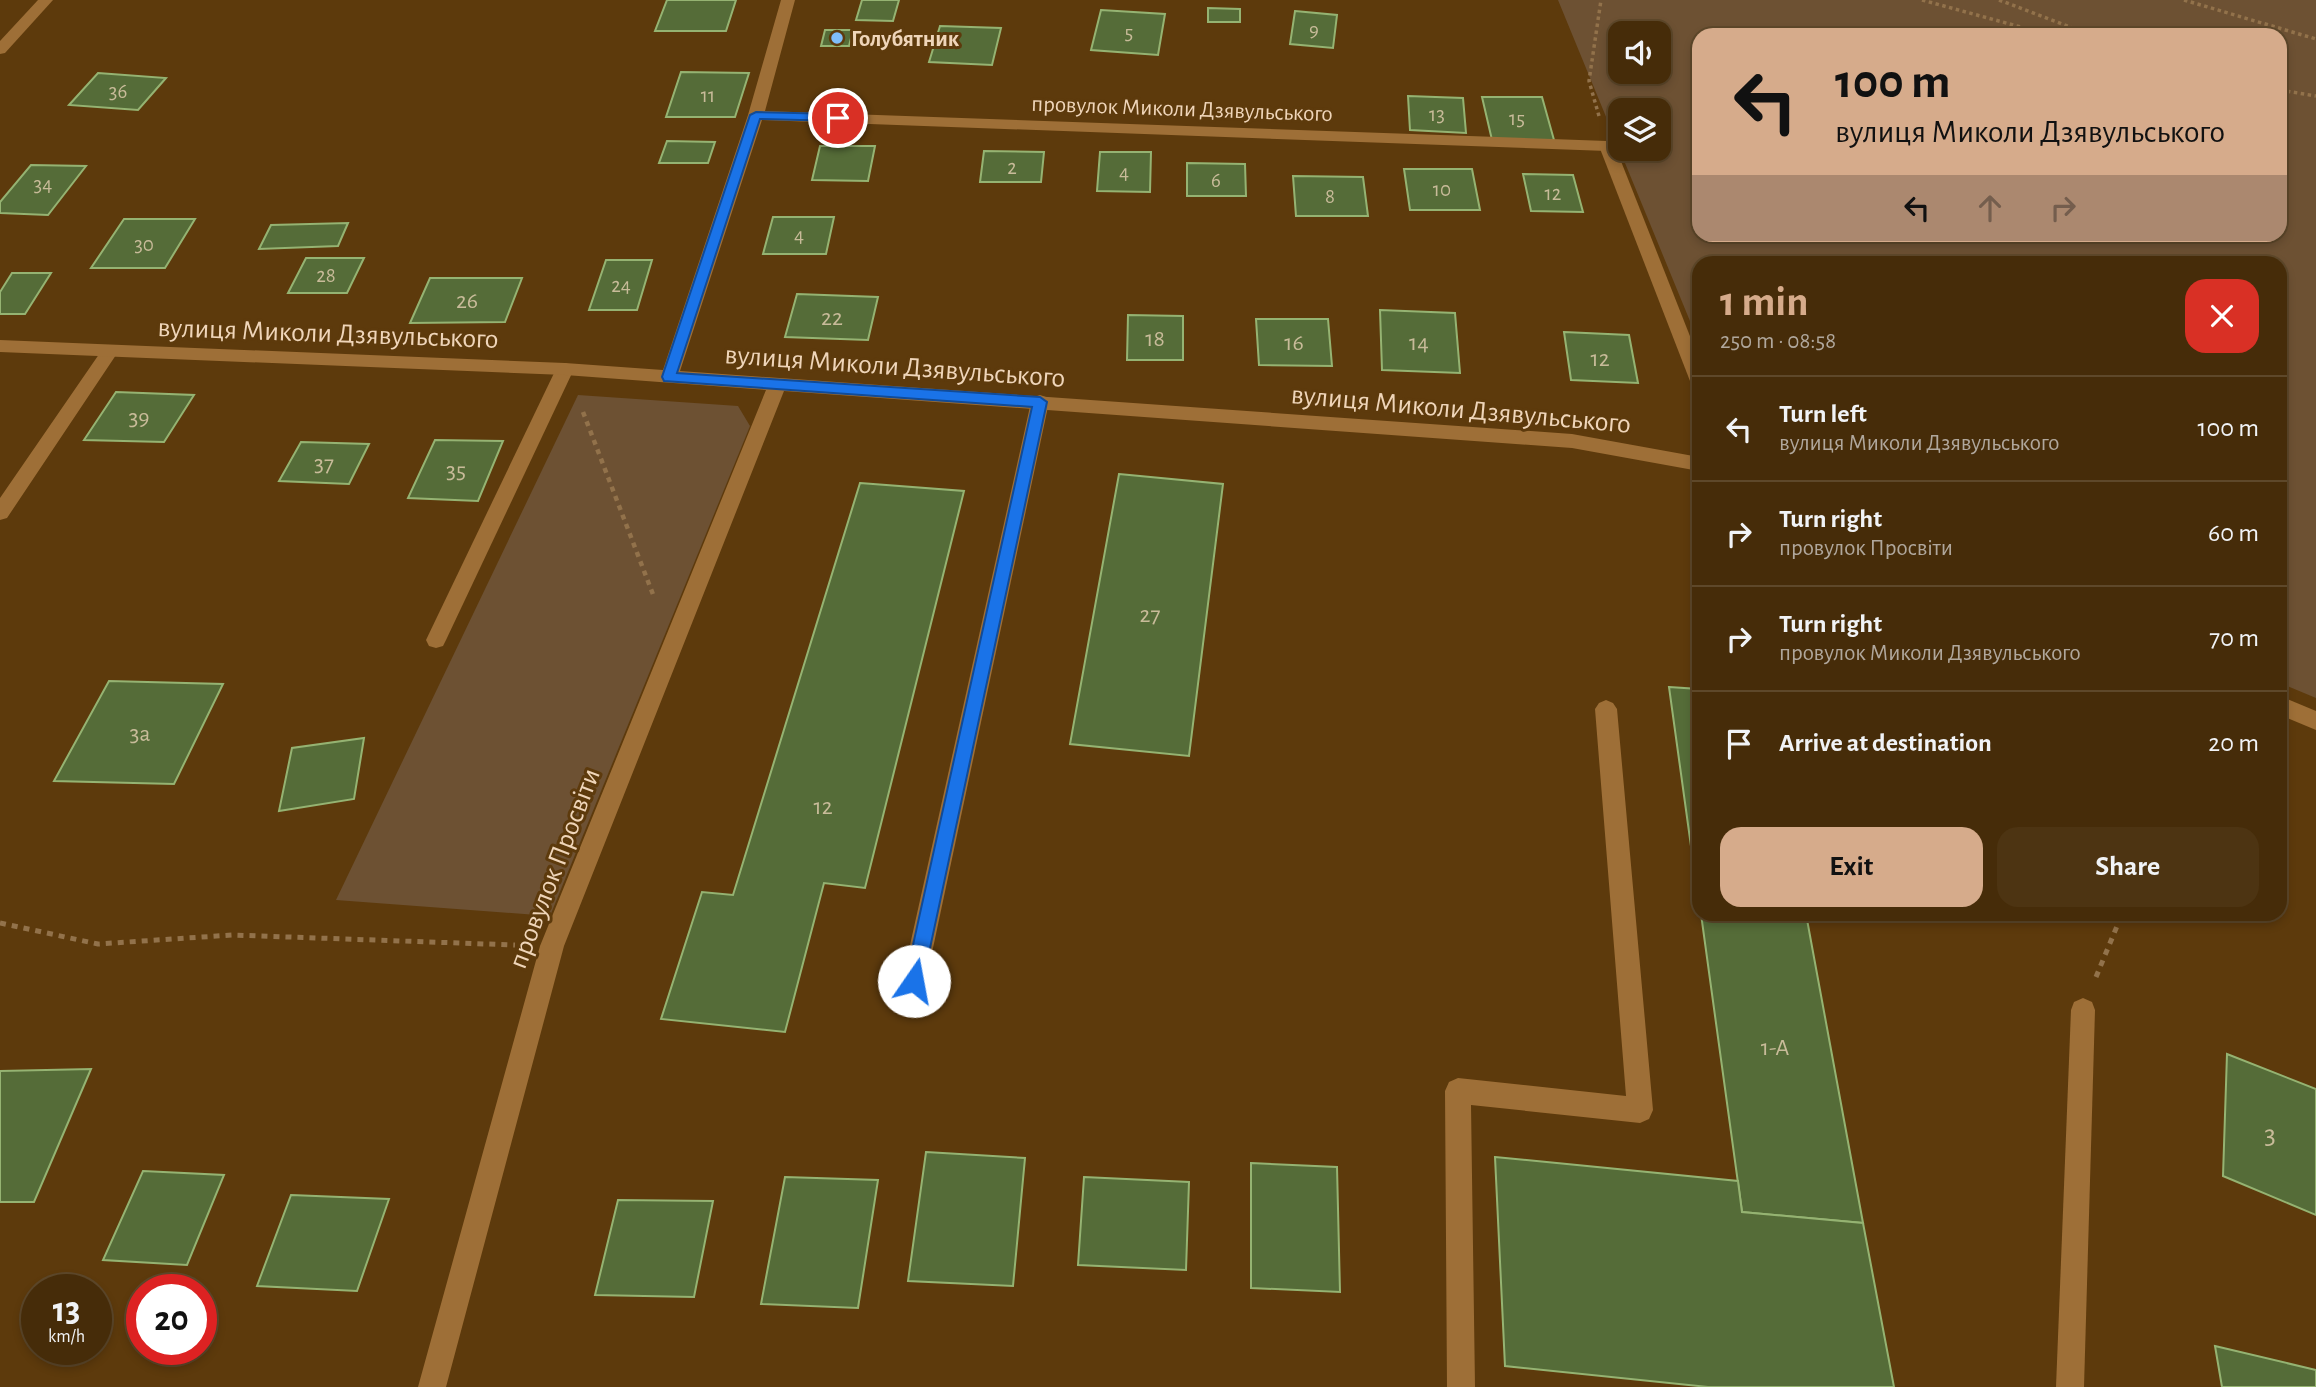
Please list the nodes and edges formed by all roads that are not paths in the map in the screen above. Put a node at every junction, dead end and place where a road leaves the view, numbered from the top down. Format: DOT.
graph roads {
  1 [pos="46,0"];
  2 [pos="788,0"];
  3 [pos="0,50"];
  4 [pos="756,115"];
  5 [pos="0,346"];
  6 [pos="110,351"];
  7 [pos="1692,363"];
  8 [pos="565,369"];
  9 [pos="669,377"];
  10 [pos="777,385"];
  11 [pos="1040,402"];
  12 [pos="1692,463"];
  13 [pos="0,513"];
  14 [pos="436,640"];
  15 [pos="2287,708"];
  16 [pos="1606,709"];
  17 [pos="2316,721"];
  18 [pos="914,981"];
  19 [pos="2083,1010"];
  20 [pos="432,1387"];
  21 [pos="1461,1387"];
  22 [pos="2070,1387"];
  1 -- 3 [label="street"];
  2 -- 4 [label="street"];
  4 -- 7 [label="street, провулок Миколи Дзявульського"];
  4 -- 9 [label="street"];
  5 -- 6 [label="street, вулиця Миколи Дзявульського"];
  6 -- 8 [label="street, вулиця Миколи Дзявульського"];
  6 -- 13 [label="street"];
  8 -- 9 [label="street, вулиця Миколи Дзявульського"];
  8 -- 14 [label="street"];
  9 -- 10 [label="street, вулиця Миколи Дзявульського"];
  10 -- 11 [label="street, вулиця Миколи Дзявульського"];
  10 -- 20 [label="street, провулок Просвіти"];
  11 -- 12 [label="street, вулиця Миколи Дзявульського"];
  11 -- 18 [label="street"];
  15 -- 17 [label="street"];
  16 -- 21 [label="street"];
  19 -- 22 [label="street"];
}
